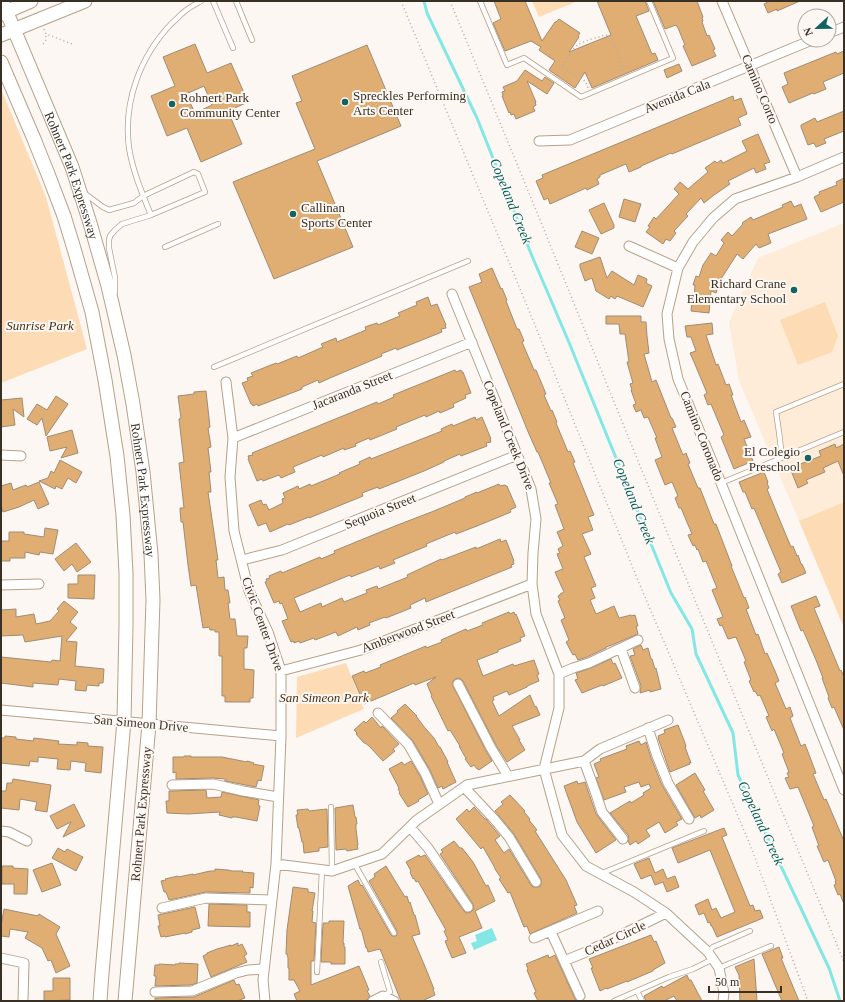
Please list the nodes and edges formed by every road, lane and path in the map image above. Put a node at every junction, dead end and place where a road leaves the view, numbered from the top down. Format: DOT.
graph roads {
  1 [pos="31,1"];
  2 [pos="85,1"];
  3 [pos="201,1"];
  4 [pos="213,1"];
  5 [pos="236,1"];
  6 [pos="401,1"];
  7 [pos="450,1"];
  8 [pos="480,1"];
  9 [pos="649,1"];
  10 [pos="722,1"];
  11 [pos="3,9"];
  12 [pos="44,29"];
  13 [pos="14,30"];
  14 [pos="46,34"];
  15 [pos="1,36"];
  16 [pos="252,40"];
  17 [pos="43,44"];
  18 [pos="72,44"];
  19 [pos="797,46"];
  20 [pos="233,48"];
  21 [pos="1,62"];
  22 [pos="750,66"];
  23 [pos="626,78"];
  24 [pos="590,93"];
  25 [pos="539,141"];
  26 [pos="844,157"];
  27 [pos="797,177"];
  28 [pos="79,189"];
  29 [pos="143,196"];
  30 [pos="151,215"];
  31 [pos="218,224"];
  32 [pos="629,246"];
  33 [pos="164,247"];
  34 [pos="468,261"];
  35 [pos="678,268"];
  36 [pos="452,294"];
  37 [pos="114,312"];
  38 [pos="472,342"];
  39 [pos="214,366"];
  40 [pos="226,382"];
  41 [pos="844,385"];
  42 [pos="844,432"];
  43 [pos="233,438"];
  44 [pos="517,455"];
  45 [pos="1,456"];
  46 [pos="21,456"];
  47 [pos="782,457"];
  48 [pos="721,483"];
  49 [pos="242,560"];
  50 [pos="39,584"];
  51 [pos="532,584"];
  52 [pos="1,585"];
  53 [pos="638,640"];
  54 [pos="621,648"];
  55 [pos="282,671"];
  56 [pos="559,674"];
  57 [pos="458,684"];
  58 [pos="635,688"];
  59 [pos="1,710"];
  60 [pos="378,713"];
  61 [pos="668,720"];
  62 [pos="124,721"];
  63 [pos="149,724"];
  64 [pos="648,728"];
  65 [pos="281,736"];
  66 [pos="584,761"];
  67 [pos="544,768"];
  68 [pos="508,776"];
  69 [pos="172,785"];
  70 [pos="464,787"];
  71 [pos="844,790"];
  72 [pos="278,797"];
  73 [pos="439,804"];
  74 [pos="331,807"];
  75 [pos="688,819"];
  76 [pos="410,827"];
  77 [pos="1,831"];
  78 [pos="704,831"];
  79 [pos="623,839"];
  80 [pos="27,841"];
  81 [pos="354,863"];
  82 [pos="276,864"];
  83 [pos="322,870"];
  84 [pos="332,871"];
  85 [pos="600,874"];
  86 [pos="536,882"];
  87 [pos="272,900"];
  88 [pos="162,908"];
  89 [pos="468,908"];
  90 [pos="598,911"];
  91 [pos="666,914"];
  92 [pos="750,931"];
  93 [pos="551,932"];
  94 [pos="394,933"];
  95 [pos="534,938"];
  96 [pos="771,946"];
  97 [pos="711,956"];
  98 [pos="1,958"];
  99 [pos="564,961"];
  100 [pos="381,962"];
  101 [pos="844,962"];
  102 [pos="719,968"];
  103 [pos="264,969"];
  104 [pos="317,972"];
  105 [pos="637,991"];
  106 [pos="155,992"];
  107 [pos="383,996"];
  108 [pos="580,996"];
  109 [pos="23,1001"];
  110 [pos="100,1001"];
  111 [pos="125,1001"];
  112 [pos="265,1001"];
  113 [pos="373,1001"];
  114 [pos="394,1001"];
  115 [pos="614,1001"];
  116 [pos="642,1001"];
  117 [pos="723,1001"];
  118 [pos="808,1001"];
  1 -- 11 [label="main road"];
  2 -- 13 [label="main road"];
  3 -- 29 [label="lane"];
  4 -- 20 [label="lane"];
  5 -- 16 [label="lane"];
  6 -- 118 [label="path"];
  7 -- 101 [label="path"];
  8 -- 24 [label="lane"];
  9 -- 23 [label="lane"];
  10 -- 22 [label="street, Camino Corto"];
  11 -- 13 [label="main road, Rohnert Park Expressway"];
  12 -- 14 [label="path"];
  13 -- 15 [label="main road"];
  13 -- 28 [label="main road, Rohnert Park Expressway"];
  14 -- 17 [label="path"];
  14 -- 18 [label="path"];
  19 -- 22 [label="street, Avenida Cala"];
  21 -- 62 [label="main road, Rohnert Park Expressway"];
  22 -- 25 [label="street, Avenida Cala"];
  22 -- 27 [label="street, Camino Corto"];
  23 -- 24 [label="lane"];
  23 -- 24 [label="path"];
  26 -- 27 [label="street, Camino Coronado"];
  27 -- 35 [label="street, Camino Coronado"];
  28 -- 29 [label="lane"];
  28 -- 37 [label="main road, Rohnert Park Expressway"];
  29 -- 30 [label="lane"];
  29 -- 30 [label="lane"];
  30 -- 37 [label="lane"];
  31 -- 33 [label="lane"];
  32 -- 35 [label="street"];
  34 -- 39 [label="lane"];
  35 -- 48 [label="street, Camino Coronado"];
  36 -- 38 [label="street, Copeland Creek Drive"];
  37 -- 63 [label="main road, Rohnert Park Expressway"];
  38 -- 43 [label="street, Jacaranda Street"];
  38 -- 44 [label="street, Copeland Creek Drive"];
  40 -- 43 [label="street, Civic Center Drive"];
  41 -- 47 [label="lane"];
  42 -- 47 [label="lane"];
  43 -- 49 [label="street, Civic Center Drive"];
  44 -- 49 [label="street, Sequoia Street"];
  44 -- 51 [label="street, Copeland Creek Drive"];
  45 -- 46 [label="street"];
  47 -- 48 [label="lane"];
  48 -- 71 [label="street, Camino Coronado"];
  49 -- 55 [label="street, Civic Center Drive"];
  50 -- 52 [label="street"];
  51 -- 55 [label="street, Amberwood Street"];
  51 -- 56 [label="street, Copeland Creek Drive"];
  53 -- 54 [label="street"];
  54 -- 56 [label="street"];
  54 -- 58 [label="street"];
  55 -- 65 [label="street, Civic Center Drive"];
  56 -- 67 [label="street, Copeland Creek Drive"];
  57 -- 68 [label="street"];
  59 -- 62 [label="street, San Simeon Drive"];
  60 -- 73 [label="street"];
  61 -- 64 [label="street"];
  62 -- 63 [label="street, San Simeon Drive"];
  62 -- 110 [label="main road, Rohnert Park Expressway"];
  63 -- 65 [label="street, San Simeon Drive"];
  63 -- 111 [label="main road, Rohnert Park Expressway"];
  64 -- 66 [label="street"];
  64 -- 75 [label="street"];
  65 -- 72 [label="street, Civic Center Drive"];
  66 -- 67 [label="street"];
  66 -- 79 [label="street"];
  67 -- 68 [label="street"];
  67 -- 85 [label="street, Copeland Creek Drive"];
  68 -- 70 [label="street"];
  69 -- 72 [label="street"];
  70 -- 73 [label="street"];
  70 -- 86 [label="street"];
  72 -- 82 [label="street, Civic Center Drive"];
  73 -- 76 [label="street"];
  74 -- 84 [label="lane"];
  76 -- 81 [label="street"];
  76 -- 89 [label="street"];
  77 -- 80 [label="street"];
  78 -- 85 [label="lane"];
  81 -- 84 [label="street"];
  81 -- 94 [label="lane"];
  82 -- 83 [label="street"];
  82 -- 87 [label="street, Civic Center Drive"];
  83 -- 84 [label="street"];
  83 -- 104 [label="lane"];
  85 -- 91 [label="street, Copeland Creek Drive"];
  87 -- 88 [label="street"];
  87 -- 103 [label="street, Civic Center Drive"];
  90 -- 93 [label="street"];
  91 -- 97 [label="street, Copeland Creek Drive"];
  91 -- 99 [label="street, Cedar Circle"];
  92 -- 97 [label="lane"];
  93 -- 95 [label="street"];
  93 -- 99 [label="street"];
  96 -- 102 [label="lane"];
  97 -- 102 [label="street, Copeland Creek Drive"];
  97 -- 105 [label="lane"];
  98 -- 109 [label="street"];
  99 -- 108 [label="street"];
  100 -- 107 [label="lane"];
  102 -- 117 [label="street, Copeland Creek Drive"];
  103 -- 106 [label="street"];
  103 -- 112 [label="street, Civic Center Drive"];
  105 -- 115 [label="lane"];
  105 -- 116 [label="lane"];
  107 -- 113 [label="street"];
  107 -- 114 [label="street"];
}
